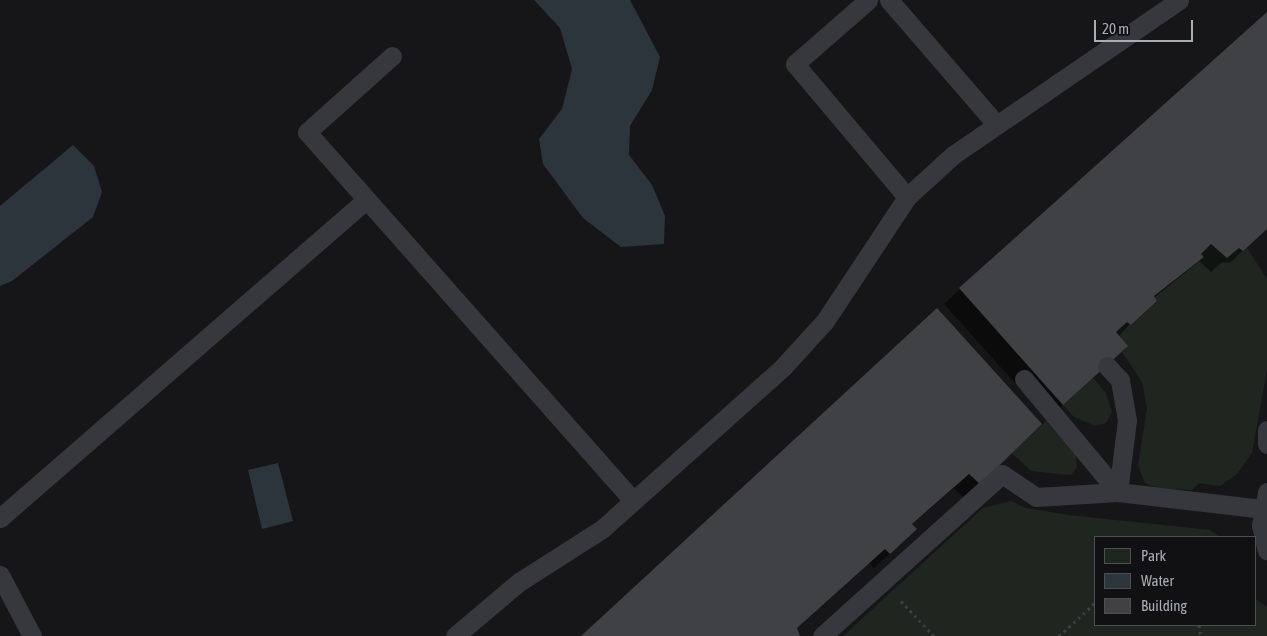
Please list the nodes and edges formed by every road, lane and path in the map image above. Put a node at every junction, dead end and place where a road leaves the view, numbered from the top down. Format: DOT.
graph roads {
  1 [pos="868,0"];
  2 [pos="889,0"];
  3 [pos="1179,0"];
  4 [pos="392,56"];
  5 [pos="995,123"];
  6 [pos="907,197"];
  7 [pos="365,201"];
  8 [pos="1107,366"];
  9 [pos="1024,379"];
  10 [pos="1267,430"];
  11 [pos="1267,444"];
  12 [pos="1118,492"];
  13 [pos="632,501"];
  14 [pos="1264,501"];
  15 [pos="0,518"];
  16 [pos="1267,550"];
  17 [pos="0,576"];
  18 [pos="898,598"];
  19 [pos="1094,604"];
  20 [pos="32,636"];
  21 [pos="454,636"];
  22 [pos="822,636"];
  23 [pos="934,636"];
  24 [pos="1059,636"];
  1 -- 6 [label="lane"];
  2 -- 5 [label="lane"];
  3 -- 5 [label="lane"];
  4 -- 7 [label="lane"];
  5 -- 6 [label="lane"];
  6 -- 13 [label="lane"];
  7 -- 13 [label="lane"];
  7 -- 15 [label="lane"];
  8 -- 12 [label="lane"];
  9 -- 12 [label="lane"];
  10 -- 11 [label="lane"];
  12 -- 14 [label="lane"];
  12 -- 22 [label="lane"];
  13 -- 21 [label="lane"];
  14 -- 16 [label="lane"];
  17 -- 20 [label="lane"];
  18 -- 23 [label="path"];
  19 -- 24 [label="path"];
}
